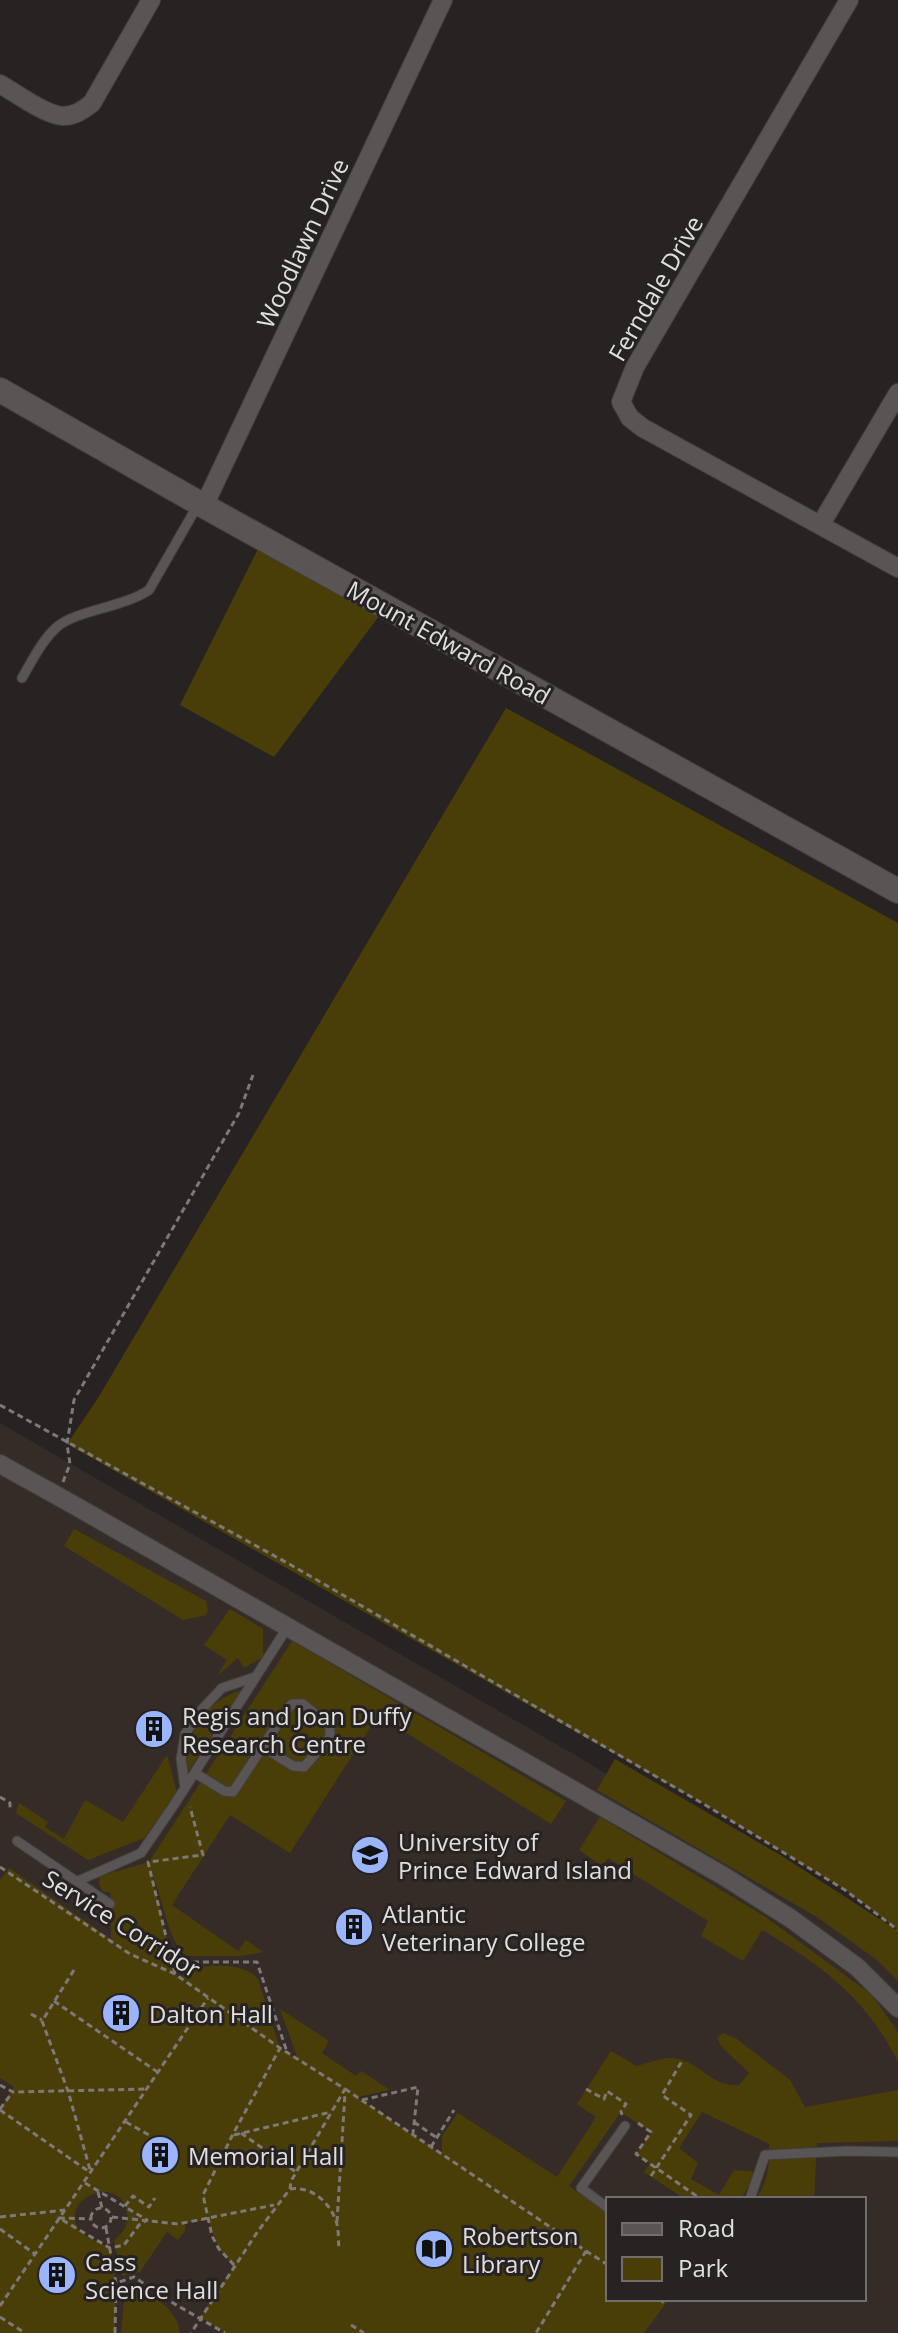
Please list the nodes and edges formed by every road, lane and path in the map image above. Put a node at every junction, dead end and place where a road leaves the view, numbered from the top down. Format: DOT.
graph roads {
  1 [pos="151,0"];
  2 [pos="443,0"];
  3 [pos="849,0"];
  4 [pos="0,84"];
  5 [pos="0,390"];
  6 [pos="898,393"];
  7 [pos="202,505"];
  8 [pos="821,524"];
  9 [pos="898,568"];
  10 [pos="22,678"];
  11 [pos="898,891"];
  12 [pos="253,1075"];
  13 [pos="0,1405"];
  14 [pos="67,1444"];
  15 [pos="0,1464"];
  16 [pos="57,1496"];
  17 [pos="287,1628"];
  18 [pos="255,1677"];
  19 [pos="263,1747"];
  20 [pos="195,1773"];
  21 [pos="185,1788"];
  22 [pos="0,1797"];
  23 [pos="10,1810"];
  24 [pos="17,1841"];
  25 [pos="0,1867"];
  26 [pos="78,1881"];
  27 [pos="110,1904"];
  28 [pos="898,1930"];
  29 [pos="173,1962"];
  30 [pos="74,1970"];
  31 [pos="175,1974"];
  32 [pos="208,1998"];
  33 [pos="54,2001"];
  34 [pos="898,2008"];
  35 [pos="31,2014"];
  36 [pos="42,2021"];
  37 [pos="280,2048"];
  38 [pos="287,2053"];
  39 [pos="682,2061"];
  40 [pos="159,2073"];
  41 [pos="0,2085"];
  42 [pos="148,2089"];
  43 [pos="345,2089"];
  44 [pos="586,2089"];
  45 [pos="68,2091"];
  46 [pos="13,2092"];
  47 [pos="362,2100"];
  48 [pos="0,2109"];
  49 [pos="454,2110"];
  50 [pos="621,2111"];
  51 [pos="331,2112"];
  52 [pos="126,2122"];
  53 [pos="414,2122"];
  54 [pos="625,2126"];
  55 [pos="241,2133"];
  56 [pos="412,2134"];
  57 [pos="149,2135"];
  58 [pos="232,2136"];
  59 [pos="437,2138"];
  60 [pos="431,2147"];
  61 [pos="898,2152"];
  62 [pos="656,2167"];
  63 [pos="296,2172"];
  64 [pos="91,2173"];
  65 [pos="651,2176"];
  66 [pos="84,2183"];
  67 [pos="290,2189"];
  68 [pos="98,2192"];
  69 [pos="698,2197"];
  70 [pos="751,2197"];
  71 [pos="155,2198"];
  72 [pos="276,2205"];
  73 [pos="125,2206"];
  74 [pos="606,2207"];
  75 [pos="102,2208"];
  76 [pos="65,2210"];
  77 [pos="0,2217"];
  78 [pos="112,2217"];
  79 [pos="59,2218"];
  80 [pos="91,2219"];
  81 [pos="147,2220"];
  82 [pos="208,2220"];
  83 [pos="337,2222"];
  84 [pos="106,2228"];
  85 [pos="0,2229"];
  86 [pos="110,2248"];
  87 [pos="339,2248"];
  88 [pos="586,2251"];
  89 [pos="35,2254"];
  90 [pos="606,2264"];
  91 [pos="234,2266"];
  92 [pos="116,2283"];
  93 [pos="662,2301"];
  94 [pos="666,2304"];
  95 [pos="0,2306"];
  96 [pos="0,2317"];
  97 [pos="200,2317"];
  98 [pos="351,2325"];
  99 [pos="25,2333"];
  100 [pos="115,2333"];
  101 [pos="191,2333"];
  102 [pos="225,2333"];
  103 [pos="364,2333"];
  104 [pos="536,2333"];
  1 -- 4 [label="street"];
  2 -- 7 [label="street, Woodlawn Drive"];
  3 -- 8 [label="street, Ferndale Drive"];
  5 -- 7 [label="street, Mount Edward Road"];
  6 -- 8 [label="street"];
  7 -- 10 [label="lane"];
  7 -- 11 [label="street, Mount Edward Road"];
  8 -- 9 [label="street, Ferndale Drive"];
  12 -- 14 [label="path"];
  13 -- 14 [label="path"];
  14 -- 16 [label="path"];
  14 -- 28 [label="path"];
  15 -- 16 [label="street"];
  16 -- 17 [label="street"];
  17 -- 18 [label="lane"];
  17 -- 34 [label="street"];
  18 -- 20 [label="lane"];
  18 -- 21 [label="lane"];
  19 -- 19 [label="lane"];
  19 -- 20 [label="lane"];
  20 -- 21 [label="lane"];
  21 -- 26 [label="lane"];
  21 -- 29 [label="path"];
  22 -- 23 [label="path"];
  24 -- 26 [label="lane"];
  25 -- 31 [label="path, Service Corridor"];
  26 -- 27 [label="lane"];
  29 -- 31 [label="path"];
  29 -- 38 [label="path"];
  30 -- 33 [label="path"];
  31 -- 32 [label="path, Service Corridor"];
  32 -- 37 [label="path, Service Corridor"];
  32 -- 40 [label="path"];
  33 -- 36 [label="path"];
  33 -- 40 [label="path"];
  35 -- 36 [label="path"];
  36 -- 45 [label="path"];
  37 -- 38 [label="path, Service Corridor"];
  37 -- 58 [label="path"];
  38 -- 43 [label="path, Service Corridor"];
  39 -- 62 [label="path"];
  40 -- 42 [label="path"];
  41 -- 46 [label="path"];
  42 -- 45 [label="path"];
  42 -- 52 [label="path"];
  43 -- 47 [label="path, Service Corridor"];
  43 -- 51 [label="path"];
  43 -- 83 [label="path"];
  44 -- 50 [label="path"];
  45 -- 46 [label="path"];
  45 -- 64 [label="path"];
  46 -- 48 [label="path"];
  47 -- 53 [label="path"];
  47 -- 56 [label="path, Service Corridor"];
  48 -- 64 [label="path"];
  49 -- 59 [label="path"];
  50 -- 54 [label="path"];
  50 -- 62 [label="path"];
  51 -- 55 [label="path"];
  51 -- 63 [label="path"];
  52 -- 57 [label="path"];
  52 -- 64 [label="path"];
  53 -- 56 [label="path"];
  53 -- 59 [label="path"];
  54 -- 74 [label="lane"];
  55 -- 58 [label="path"];
  55 -- 63 [label="path"];
  56 -- 60 [label="path, Service Corridor"];
  58 -- 82 [label="path"];
  59 -- 60 [label="path"];
  60 -- 88 [label="path, Service Corridor"];
  61 -- 70 [label="lane"];
  62 -- 65 [label="path"];
  62 -- 69 [label="path"];
  63 -- 67 [label="path"];
  64 -- 66 [label="path"];
  66 -- 68 [label="path"];
  66 -- 76 [label="path"];
  67 -- 72 [label="path"];
  67 -- 83 [label="path"];
  68 -- 73 [label="path"];
  68 -- 75 [label="path"];
  71 -- 73 [label="path"];
  72 -- 82 [label="path"];
  72 -- 91 [label="path"];
  73 -- 81 [label="path"];
  75 -- 78 [label="path"];
  75 -- 80 [label="path"];
  76 -- 77 [label="path"];
  76 -- 79 [label="path"];
  78 -- 81 [label="path"];
  78 -- 84 [label="path"];
  79 -- 80 [label="path"];
  79 -- 86 [label="path"];
  79 -- 89 [label="path"];
  80 -- 84 [label="path"];
  81 -- 82 [label="path"];
  81 -- 86 [label="path"];
  82 -- 91 [label="path"];
  83 -- 87 [label="path"];
  84 -- 86 [label="path"];
  85 -- 89 [label="path"];
  86 -- 92 [label="path"];
  88 -- 90 [label="path, Service Corridor"];
  88 -- 104 [label="path"];
  89 -- 95 [label="path"];
  91 -- 97 [label="path"];
  92 -- 97 [label="path"];
  92 -- 100 [label="path"];
  93 -- 94 [label="path"];
  96 -- 99 [label="path"];
  97 -- 101 [label="path"];
  97 -- 102 [label="path"];
  98 -- 103 [label="path"];
}
